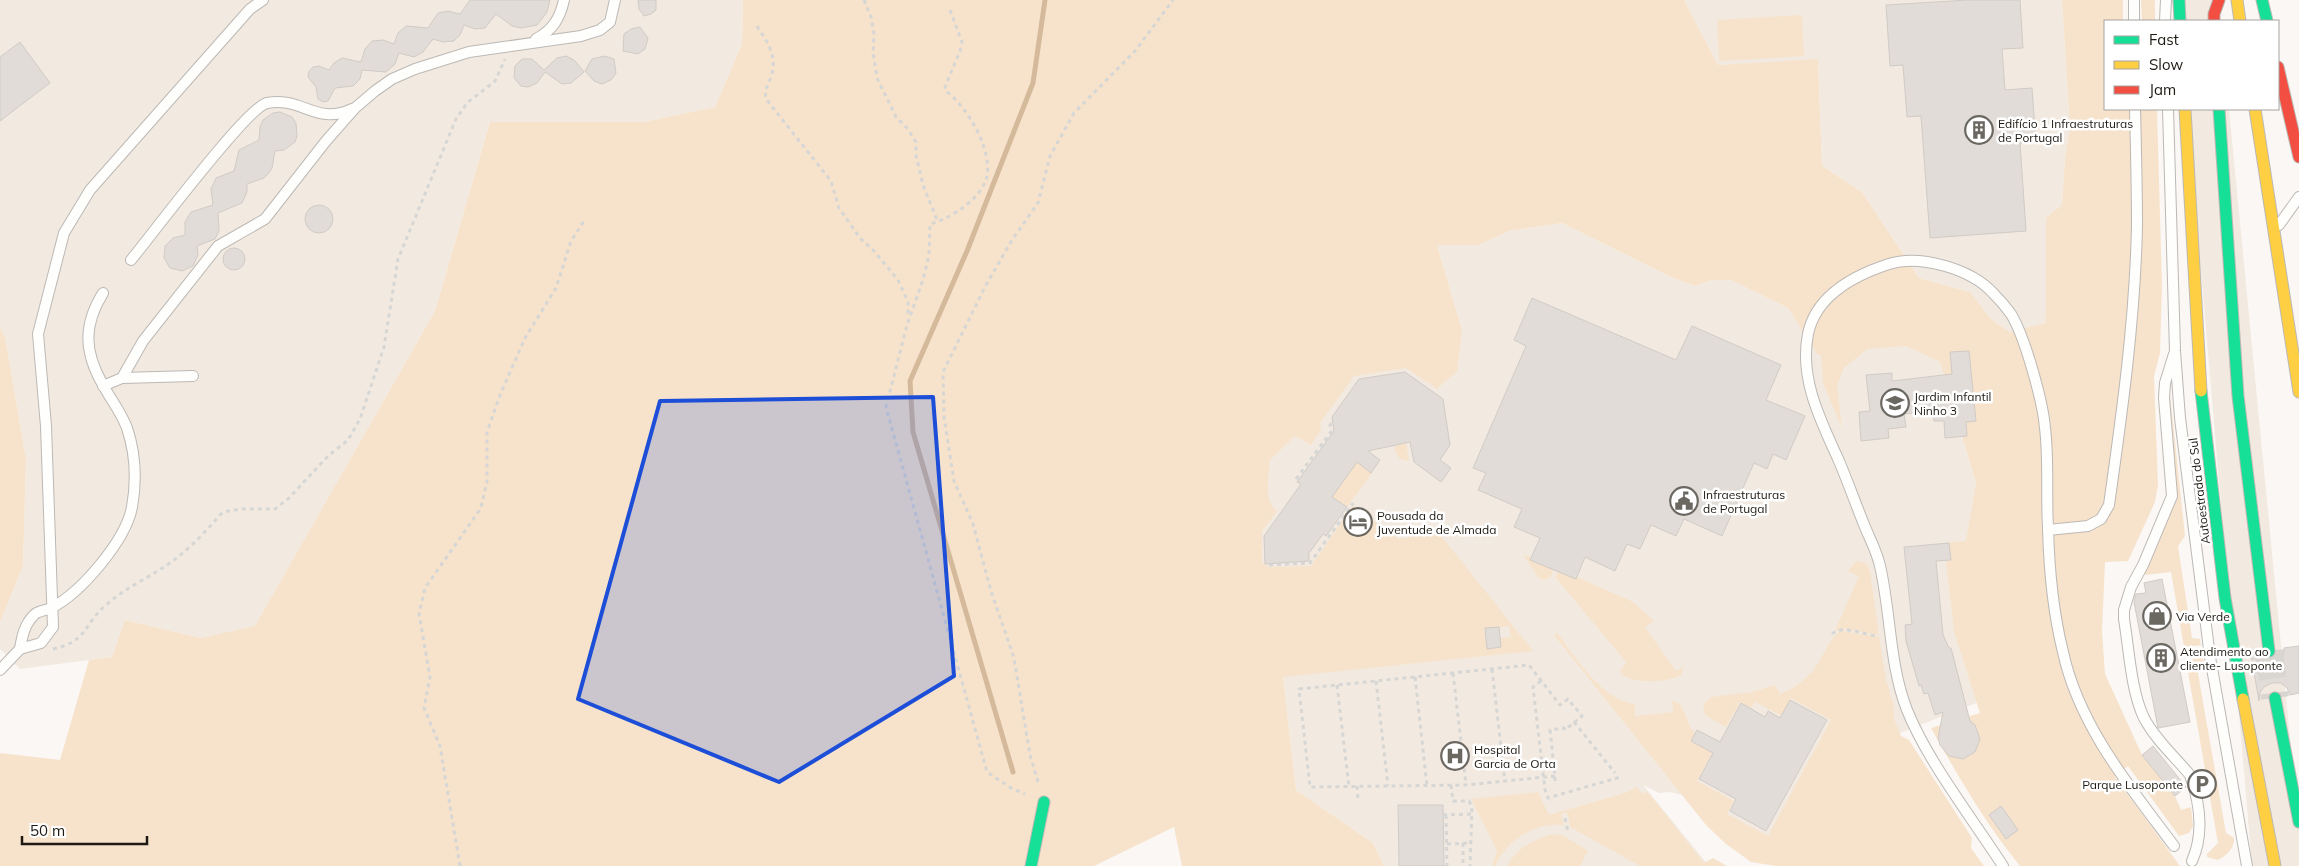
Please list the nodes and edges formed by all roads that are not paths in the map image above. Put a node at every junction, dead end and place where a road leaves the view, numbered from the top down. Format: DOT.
graph roads {
  1 [pos="263,0"];
  2 [pos="564,0"];
  3 [pos="615,0"];
  4 [pos="2134,0"];
  5 [pos="2166,0"];
  6 [pos="2179,0"];
  7 [pos="2219,0"];
  8 [pos="2237,0"];
  9 [pos="2262,0"];
  10 [pos="2134,20"];
  11 [pos="2165,20"];
  12 [pos="2180,20"];
  13 [pos="2214,20"];
  14 [pos="2240,20"];
  15 [pos="2267,20"];
  16 [pos="531,42"];
  17 [pos="2279,71"];
  18 [pos="355,108"];
  19 [pos="2135,110"];
  20 [pos="2168,110"];
  21 [pos="2185,110"];
  22 [pos="2219,110"];
  23 [pos="2255,110"];
  24 [pos="2299,157"];
  25 [pos="2299,197"];
  26 [pos="2276,230"];
  27 [pos="131,260"];
  28 [pos="103,293"];
  29 [pos="2175,350"];
  30 [pos="193,376"];
  31 [pos="122,378"];
  32 [pos="103,386"];
  33 [pos="2299,392"];
  34 [pos="2048,530"];
  35 [pos="51,608"];
  36 [pos="20,649"];
  37 [pos="2269,651"];
  38 [pos="0,670"];
  39 [pos="2275,698"];
  40 [pos="1044,802"];
  41 [pos="2299,822"];
  42 [pos="2174,846"];
  43 [pos="2192,861"];
  44 [pos="1031,866"];
  45 [pos="2003,866"];
  46 [pos="2247,866"];
  47 [pos="2275,866"];
  1 -- 35 [label="lane"];
  2 -- 16 [label="lane"];
  3 -- 16 [label="lane"];
  4 -- 10 [label="lane"];
  5 -- 11 [label="lane"];
  6 -- 12 [label="main road"];
  7 -- 13 [label="main road"];
  8 -- 14 [label="main road"];
  9 -- 15 [label="main road"];
  16 -- 18 [label="lane"];
  17 -- 24 [label="main road"];
  18 -- 27 [label="lane"];
  18 -- 31 [label="lane"];
  19 -- 34 [label="lane"];
  20 -- 29 [label="lane"];
  21 -- 47 [label="main road, Autoestrada do Sul"];
  22 -- 37 [label="main road"];
  23 -- 26 [label="main road"];
  25 -- 26 [label="lane"];
  26 -- 33 [label="main road"];
  28 -- 32 [label="lane"];
  29 -- 43 [label="lane"];
  29 -- 46 [label="lane"];
  30 -- 31 [label="lane"];
  31 -- 32 [label="lane"];
  32 -- 35 [label="lane"];
  34 -- 42 [label="lane"];
  34 -- 45 [label="lane"];
  35 -- 36 [label="lane"];
  35 -- 36 [label="lane"];
  36 -- 38 [label="lane"];
  39 -- 41 [label="main road"];
  40 -- 44 [label="main road"];
}
